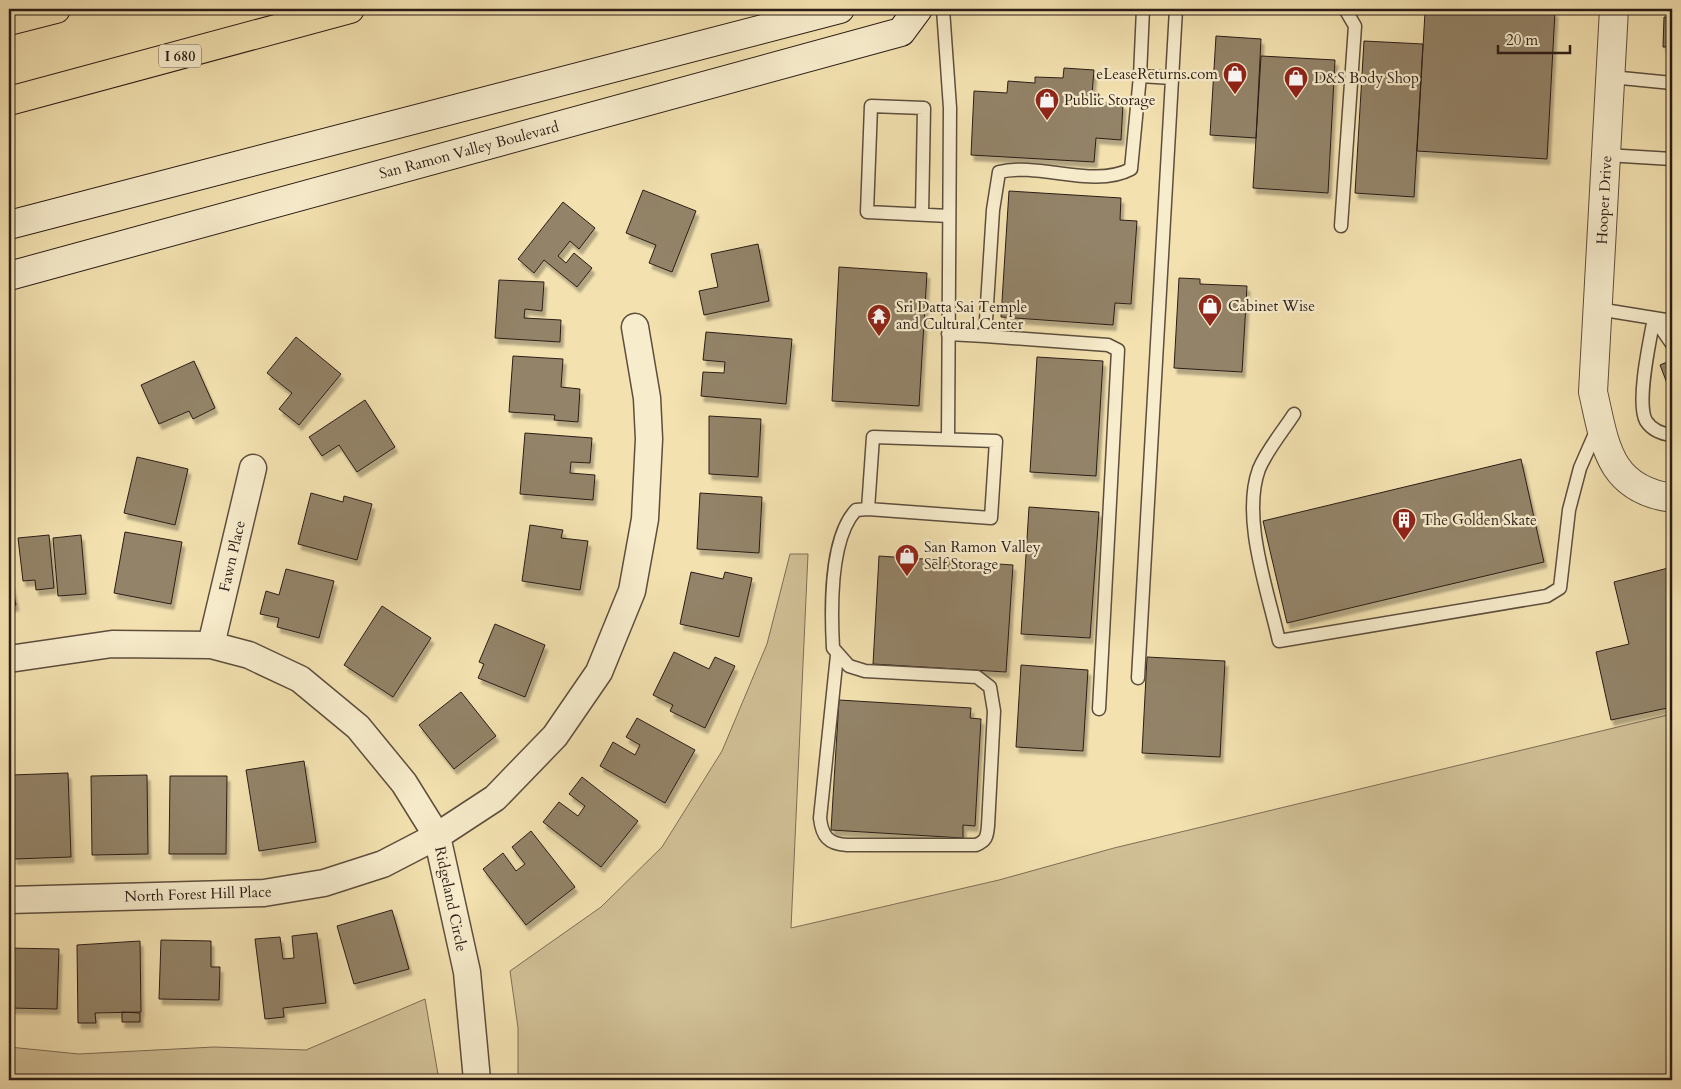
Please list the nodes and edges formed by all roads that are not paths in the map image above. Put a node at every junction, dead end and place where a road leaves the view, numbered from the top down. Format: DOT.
graph roads {
  1 [pos="56,9"];
  2 [pos="350,9"];
  3 [pos="840,9"];
  4 [pos="918,9"];
  5 [pos="943,9"];
  6 [pos="1144,9"];
  7 [pos="1176,9"];
  8 [pos="1345,9"];
  9 [pos="1614,9"];
  10 [pos="9,21"];
  11 [pos="1140,76"];
  12 [pos="1611,77"];
  13 [pos="1172,78"];
  14 [pos="1672,83"];
  15 [pos="9,101"];
  16 [pos="1606,155"];
  17 [pos="1672,159"];
  18 [pos="922,214"];
  19 [pos="949,216"];
  20 [pos="9,225"];
  21 [pos="1341,226"];
  22 [pos="9,276"];
  23 [pos="1598,309"];
  24 [pos="1654,318"];
  25 [pos="1672,321"];
  26 [pos="635,327"];
  27 [pos="948,334"];
  28 [pos="985,336"];
  29 [pos="1672,344"];
  30 [pos="1294,414"];
  31 [pos="1600,422"];
  32 [pos="1672,435"];
  33 [pos="948,440"];
  34 [pos="253,468"];
  35 [pos="1672,498"];
  36 [pos="868,509"];
  37 [pos="211,645"];
  38 [pos="837,655"];
  39 [pos="9,659"];
  40 [pos="1138,678"];
  41 [pos="1099,709"];
  42 [pos="437,836"];
  43 [pos="9,900"];
  44 [pos="477,1080"];
  1 -- 10 [label="highway"];
  2 -- 15 [label="highway, I 680"];
  3 -- 20 [label="main road"];
  4 -- 22 [label="main road, San Ramon Valley Boulevard"];
  5 -- 19 [label="lane"];
  6 -- 11 [label="lane"];
  7 -- 13 [label="lane"];
  8 -- 21 [label="lane"];
  9 -- 12 [label="main road, Hooper Drive"];
  11 -- 13 [label="lane"];
  11 -- 28 [label="lane"];
  12 -- 14 [label="lane"];
  12 -- 16 [label="main road, Hooper Drive"];
  13 -- 40 [label="lane"];
  16 -- 17 [label="lane"];
  16 -- 23 [label="main road, Hooper Drive"];
  18 -- 18 [label="lane"];
  18 -- 19 [label="lane"];
  19 -- 27 [label="lane"];
  23 -- 24 [label="lane"];
  23 -- 31 [label="main road, Hooper Drive"];
  24 -- 25 [label="lane"];
  24 -- 29 [label="lane"];
  24 -- 32 [label="lane"];
  26 -- 42 [label="street, North Forest Hill Place"];
  27 -- 28 [label="lane"];
  27 -- 33 [label="lane"];
  28 -- 41 [label="lane"];
  30 -- 31 [label="lane"];
  31 -- 35 [label="main road, Hooper Drive"];
  33 -- 36 [label="lane"];
  33 -- 36 [label="lane"];
  34 -- 37 [label="street, Fawn Place"];
  36 -- 38 [label="lane"];
  37 -- 39 [label="street, Ridgeland Circle"];
  37 -- 42 [label="street, Ridgeland Circle"];
  38 -- 38 [label="lane"];
  42 -- 43 [label="street, North Forest Hill Place"];
  42 -- 44 [label="street, Ridgeland Circle"];
}
